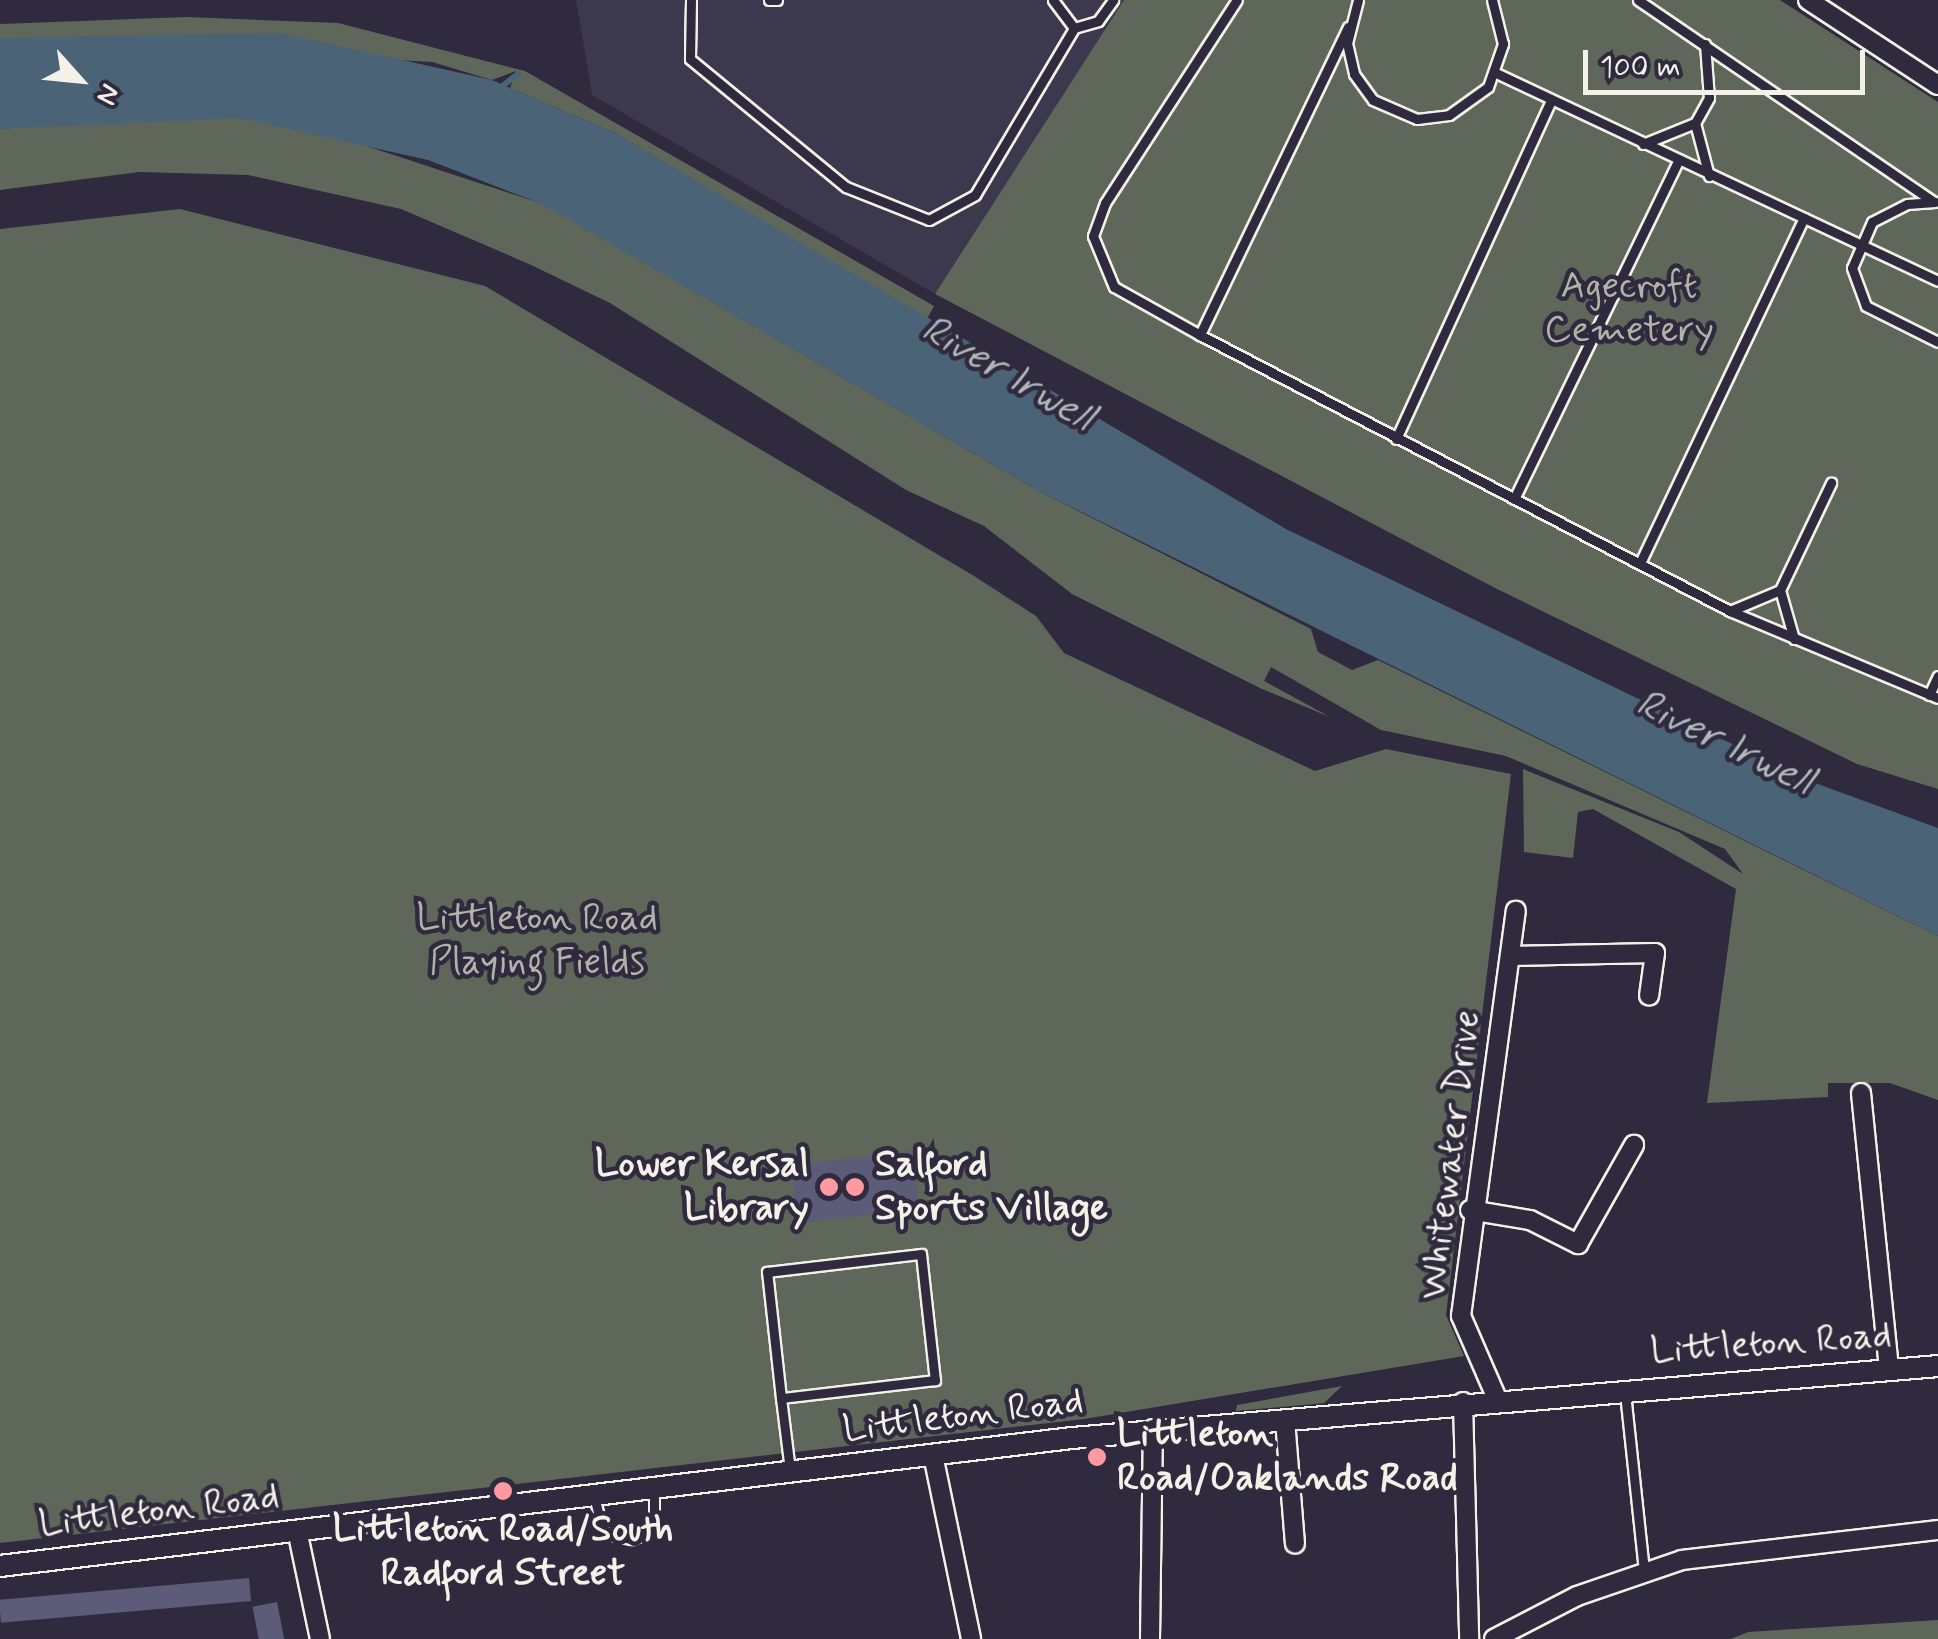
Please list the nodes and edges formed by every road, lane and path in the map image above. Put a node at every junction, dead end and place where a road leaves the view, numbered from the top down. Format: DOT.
graph roads {
  1 [pos="691,0"];
  2 [pos="769,0"];
  3 [pos="777,0"];
  4 [pos="1052,0"];
  5 [pos="1113,0"];
  6 [pos="1236,0"];
  7 [pos="1358,0"];
  8 [pos="1492,0"];
  9 [pos="1638,0"];
  10 [pos="1808,0"];
  11 [pos="1348,27"];
  12 [pos="1074,28"];
  13 [pos="1705,44"];
  14 [pos="1496,73"];
  15 [pos="1938,86"];
  16 [pos="1552,100"];
  17 [pos="1695,123"];
  18 [pos="1643,144"];
  19 [pos="1678,161"];
  20 [pos="1709,176"];
  21 [pos="1936,202"];
  22 [pos="1804,218"];
  23 [pos="1856,242"];
  24 [pos="1938,281"];
  25 [pos="1200,335"];
  26 [pos="1938,342"];
  27 [pos="1396,438"];
  28 [pos="1831,483"];
  29 [pos="1514,500"];
  30 [pos="1640,563"];
  31 [pos="1780,590"];
  32 [pos="1730,611"];
  33 [pos="1794,639"];
  34 [pos="1938,676"];
  35 [pos="1934,696"];
  36 [pos="1516,911"];
  37 [pos="1510,956"];
  38 [pos="1649,996"];
  39 [pos="1861,1093"];
  40 [pos="1634,1145"];
  41 [pos="1470,1210"];
  42 [pos="1938,1366"];
  43 [pos="1888,1370"];
  44 [pos="1625,1390"];
  45 [pos="781,1398"];
  46 [pos="1498,1401"];
  47 [pos="1463,1402"];
  48 [pos="1284,1420"];
  49 [pos="1153,1430"];
  50 [pos="934,1454"];
  51 [pos="791,1473"];
  52 [pos="654,1489"];
  53 [pos="594,1496"];
  54 [pos="297,1530"];
  55 [pos="1938,1530"];
  56 [pos="1295,1544"];
  57 [pos="0,1566"];
  58 [pos="1644,1570"];
  59 [pos="320,1639"];
  60 [pos="971,1639"];
  61 [pos="1150,1639"];
  62 [pos="1469,1639"];
  63 [pos="1494,1639"];
  1 -- 12 [label="lane"];
  2 -- 3 [label="lane"];
  4 -- 12 [label="lane"];
  5 -- 12 [label="lane"];
  6 -- 25 [label="lane"];
  7 -- 11 [label="lane"];
  8 -- 14 [label="lane"];
  9 -- 13 [label="lane"];
  10 -- 15 [label="street"];
  11 -- 14 [label="lane"];
  11 -- 25 [label="lane"];
  13 -- 17 [label="lane"];
  13 -- 21 [label="lane"];
  14 -- 16 [label="lane"];
  16 -- 18 [label="lane"];
  16 -- 27 [label="lane"];
  17 -- 18 [label="lane"];
  17 -- 20 [label="lane"];
  18 -- 19 [label="lane"];
  19 -- 20 [label="lane"];
  19 -- 29 [label="lane"];
  20 -- 22 [label="lane"];
  21 -- 23 [label="lane"];
  22 -- 23 [label="lane"];
  22 -- 30 [label="lane"];
  23 -- 24 [label="lane"];
  23 -- 26 [label="lane"];
  25 -- 27 [label="lane"];
  27 -- 29 [label="lane"];
  28 -- 31 [label="lane"];
  29 -- 30 [label="lane"];
  30 -- 32 [label="lane"];
  31 -- 32 [label="lane"];
  31 -- 33 [label="lane"];
  32 -- 33 [label="lane"];
  33 -- 35 [label="lane"];
  34 -- 35 [label="lane"];
  36 -- 37 [label="street, Whitewater Drive"];
  37 -- 38 [label="street"];
  37 -- 41 [label="street, Whitewater Drive"];
  39 -- 43 [label="street"];
  40 -- 41 [label="street"];
  41 -- 46 [label="street, Whitewater Drive"];
  42 -- 43 [label="street, Littleton Road"];
  43 -- 44 [label="street, Littleton Road"];
  44 -- 46 [label="street, Littleton Road"];
  44 -- 58 [label="lane"];
  45 -- 45 [label="lane"];
  45 -- 51 [label="lane"];
  46 -- 47 [label="street, Littleton Road"];
  47 -- 48 [label="street, Littleton Road"];
  47 -- 62 [label="street"];
  48 -- 49 [label="street, Littleton Road"];
  48 -- 56 [label="street"];
  49 -- 50 [label="street, Littleton Road"];
  49 -- 61 [label="street"];
  50 -- 51 [label="street, Littleton Road"];
  50 -- 60 [label="street"];
  51 -- 52 [label="street, Littleton Road"];
  52 -- 53 [label="street, Littleton Road"];
  52 -- 53 [label="lane"];
  53 -- 54 [label="street, Littleton Road"];
  54 -- 57 [label="street, Littleton Road"];
  54 -- 59 [label="street"];
  55 -- 58 [label="street"];
  58 -- 63 [label="street"];
}
